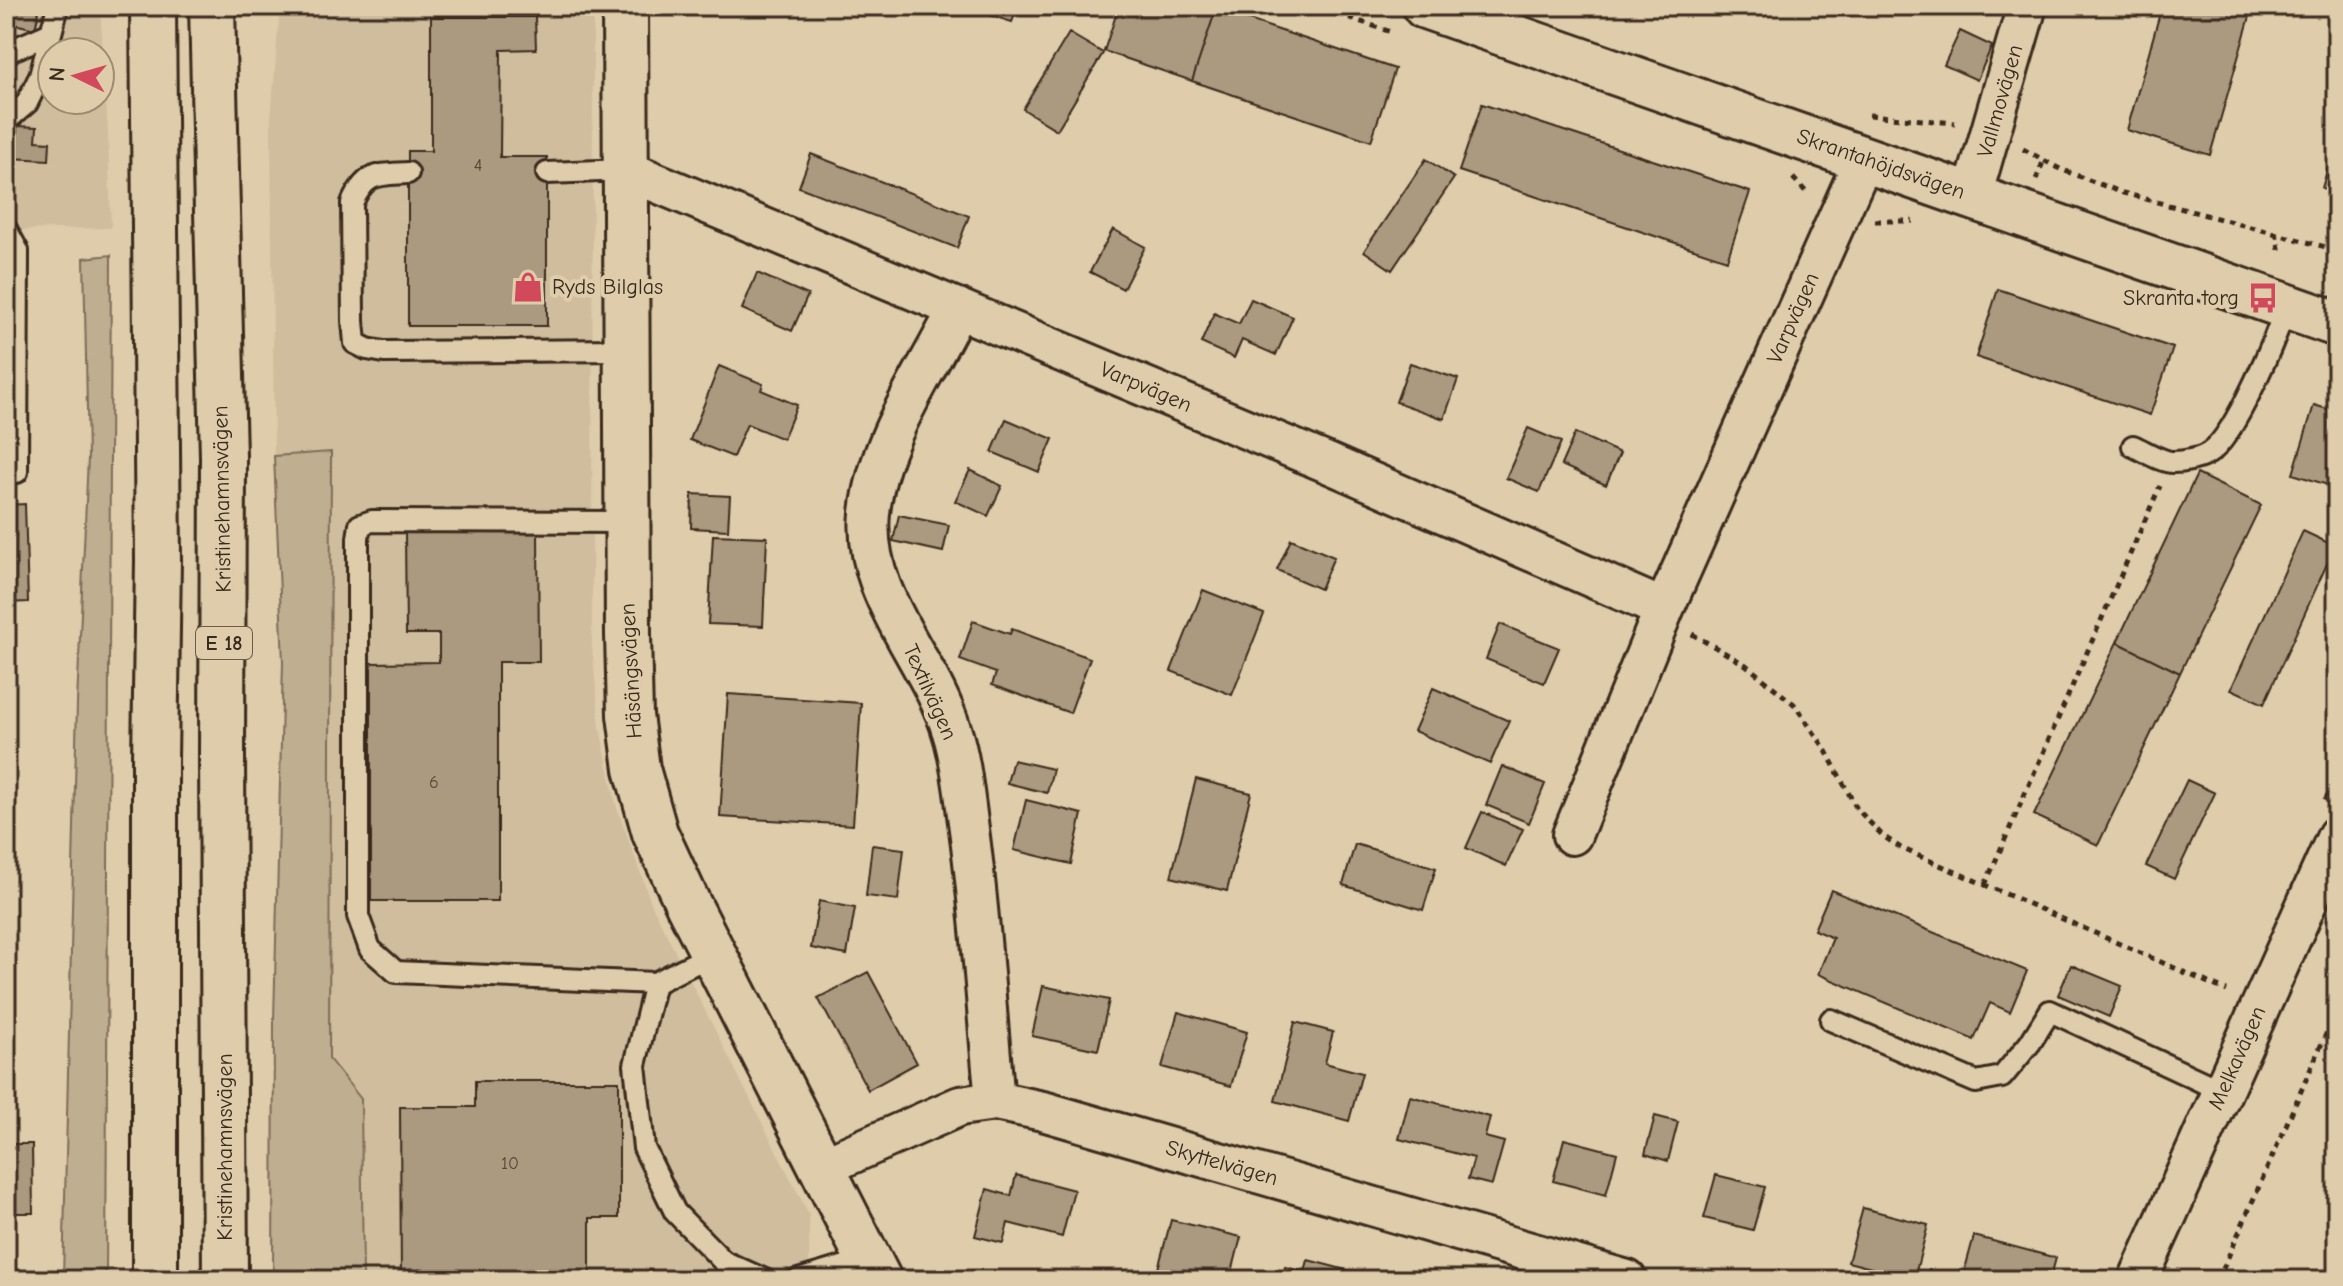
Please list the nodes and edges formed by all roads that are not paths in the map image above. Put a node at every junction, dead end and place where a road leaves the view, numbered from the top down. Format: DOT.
graph roads {
  1 [pos="58,6"];
  2 [pos="153,6"];
  3 [pos="212,6"];
  4 [pos="625,6"];
  5 [pos="1425,6"];
  6 [pos="2027,6"];
  7 [pos="51,33"];
  8 [pos="6,55"];
  9 [pos="6,121"];
  10 [pos="1864,159"];
  11 [pos="626,170"];
  12 [pos="408,173"];
  13 [pos="547,173"];
  14 [pos="1972,196"];
  15 [pos="6,229"];
  16 [pos="2286,306"];
  17 [pos="958,308"];
  18 [pos="2337,324"];
  19 [pos="626,350"];
  20 [pos="2133,446"];
  21 [pos="17,472"];
  22 [pos="627,522"];
  23 [pos="1664,609"];
  24 [pos="1572,835"];
  25 [pos="2334,850"];
  26 [pos="713,954"];
  27 [pos="655,983"];
  28 [pos="1831,1020"];
  29 [pos="2222,1091"];
  30 [pos="995,1101"];
  31 [pos="822,1167"];
  32 [pos="874,1270"];
  33 [pos="155,1280"];
  34 [pos="225,1280"];
  35 [pos="765,1280"];
  36 [pos="798,1280"];
  37 [pos="1627,1280"];
  38 [pos="2138,1280"];
  1 -- 7 [label="lane"];
  2 -- 33 [label="main road"];
  3 -- 34 [label="main road, Kristinehamnsvägen / E 18"];
  4 -- 11 [label="main road, Häsängsvägen"];
  5 -- 10 [label="main road, Skrantahöjdsvägen"];
  6 -- 14 [label="street, Vallmovägen"];
  7 -- 8 [label="lane"];
  7 -- 9 [label="lane"];
  10 -- 14 [label="main road, Skrantahöjdsvägen"];
  10 -- 23 [label="street, Varpvägen"];
  11 -- 13 [label="lane"];
  11 -- 17 [label="street, Varpvägen"];
  11 -- 19 [label="main road, Häsängsvägen"];
  12 -- 19 [label="lane"];
  14 -- 16 [label="main road, Skrantahöjdsvägen"];
  15 -- 21 [label="lane"];
  16 -- 18 [label="main road, Skrantahöjdsvägen"];
  16 -- 20 [label="lane"];
  17 -- 23 [label="street, Varpvägen"];
  17 -- 30 [label="street, Textilvägen"];
  19 -- 22 [label="main road, Häsängsvägen"];
  22 -- 26 [label="main road, Häsängsvägen"];
  22 -- 27 [label="lane"];
  23 -- 24 [label="street, Varpvägen"];
  25 -- 29 [label="street, Melkavägen"];
  26 -- 27 [label="lane"];
  26 -- 31 [label="main road, Häsängsvägen"];
  27 -- 35 [label="lane"];
  28 -- 29 [label="lane"];
  29 -- 38 [label="street, Melkavägen"];
  30 -- 31 [label="street, Skyttelvägen"];
  30 -- 37 [label="street, Skyttelvägen"];
  31 -- 32 [label="main road, Häsängsvägen"];
  32 -- 36 [label="lane"];
}
